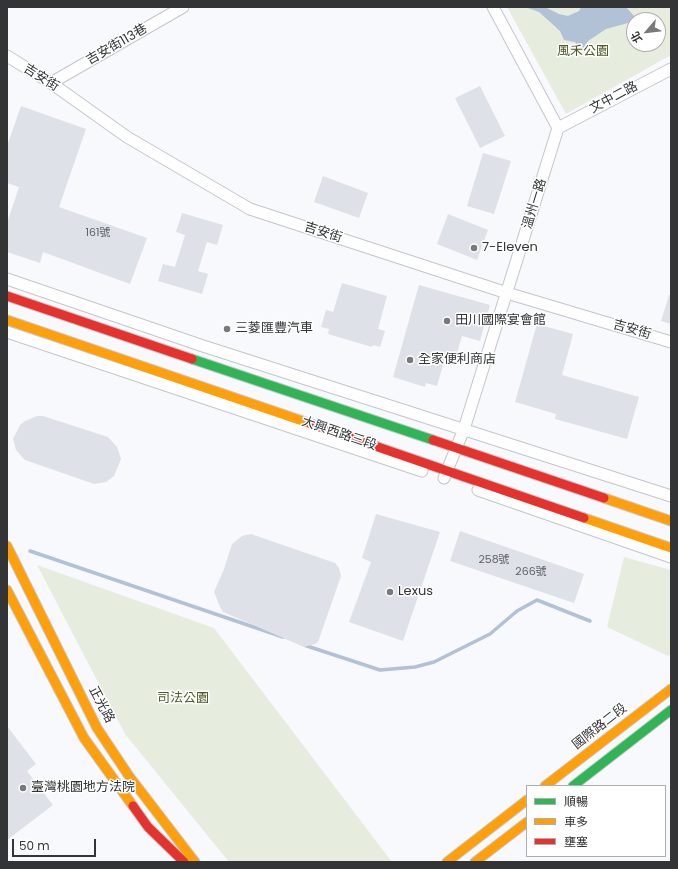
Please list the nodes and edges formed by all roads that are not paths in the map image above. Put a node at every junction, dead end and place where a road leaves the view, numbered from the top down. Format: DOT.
graph roads {
  1 [pos="183,7"];
  2 [pos="492,7"];
  3 [pos="7,56"];
  4 [pos="671,69"];
  5 [pos="51,83"];
  6 [pos="558,128"];
  7 [pos="7,279"];
  8 [pos="507,293"];
  9 [pos="7,296"];
  10 [pos="7,320"];
  11 [pos="7,332"];
  12 [pos="671,342"];
  13 [pos="464,429"];
  14 [pos="456,448"];
  15 [pos="446,475"];
  16 [pos="671,496"];
  17 [pos="671,521"];
  18 [pos="7,546"];
  19 [pos="671,548"];
  20 [pos="671,557"];
  21 [pos="7,590"];
  22 [pos="671,688"];
  23 [pos="671,710"];
  24 [pos="134,782"];
  25 [pos="546,785"];
  26 [pos="574,785"];
  27 [pos="122,792"];
  28 [pos="526,801"];
  29 [pos="526,823"];
  30 [pos="184,862"];
  31 [pos="195,862"];
  32 [pos="447,862"];
  33 [pos="475,862"];
  1 -- 5 [label="street, 吉安街113巷"];
  2 -- 6 [label="street"];
  3 -- 5 [label="street, 吉安街"];
  4 -- 6 [label="street, 文中二路"];
  5 -- 8 [label="street, 吉安街"];
  6 -- 8 [label="street, 溫州一路"];
  7 -- 13 [label="street"];
  8 -- 12 [label="street, 吉安街"];
  8 -- 13 [label="street, 溫州一路"];
  9 -- 14 [label="street, 大興西路三段"];
  10 -- 15 [label="street, 大興西路三段"];
  11 -- 15 [label="street, 大興西路三段"];
  13 -- 14 [label="street, 溫州一路"];
  13 -- 16 [label="street"];
  14 -- 15 [label="street, 溫州一路"];
  14 -- 17 [label="street, 大興西路三段"];
  15 -- 19 [label="street, 大興西路三段"];
  15 -- 20 [label="street, 大興西路三段"];
  18 -- 24 [label="street, 正光路"];
  21 -- 27 [label="street"];
  22 -- 25 [label="street, 國際路二段"];
  23 -- 26 [label="street"];
  24 -- 27 [label="street"];
  24 -- 31 [label="street, 正光路"];
  27 -- 30 [label="street"];
  28 -- 32 [label="street"];
  29 -- 33 [label="street"];
}
